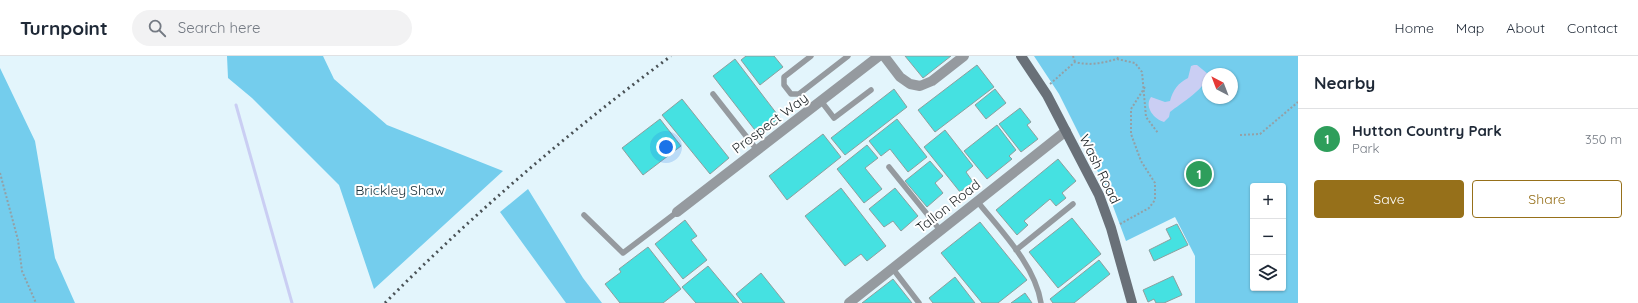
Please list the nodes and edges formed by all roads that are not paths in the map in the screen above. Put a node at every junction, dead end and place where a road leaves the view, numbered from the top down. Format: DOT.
graph roads {
  1 [pos="811,56"];
  2 [pos="848,56"];
  3 [pos="879,56"];
  4 [pos="884,56"];
  5 [pos="964,56"];
  6 [pos="1021,56"];
  7 [pos="871,90"];
  8 [pos="713,94"];
  9 [pos="821,101"];
  10 [pos="1066,131"];
  11 [pos="757,150"];
  12 [pos="889,167"];
  13 [pos="977,201"];
  14 [pos="1073,204"];
  15 [pos="677,212"];
  16 [pos="584,215"];
  17 [pos="940,230"];
  18 [pos="1016,250"];
  19 [pos="893,268"];
  20 [pos="849,303"];
  21 [pos="919,303"];
  22 [pos="1041,303"];
  23 [pos="1132,303"];
  1 -- 2 [label="lane"];
  3 -- 9 [label="street, Prospect Way"];
  4 -- 5 [label="street"];
  6 -- 10 [label="street, Wash Road"];
  7 -- 9 [label="lane"];
  8 -- 11 [label="lane"];
  9 -- 11 [label="street, Prospect Way"];
  10 -- 13 [label="street, Tallon Road"];
  10 -- 23 [label="street, Wash Road"];
  11 -- 15 [label="street, Prospect Way"];
  12 -- 17 [label="lane"];
  13 -- 17 [label="street, Tallon Road"];
  13 -- 18 [label="lane"];
  14 -- 18 [label="lane"];
  15 -- 16 [label="lane"];
  17 -- 19 [label="street, Tallon Road"];
  18 -- 22 [label="lane"];
  19 -- 20 [label="street, Tallon Road"];
  19 -- 21 [label="lane"];
}
